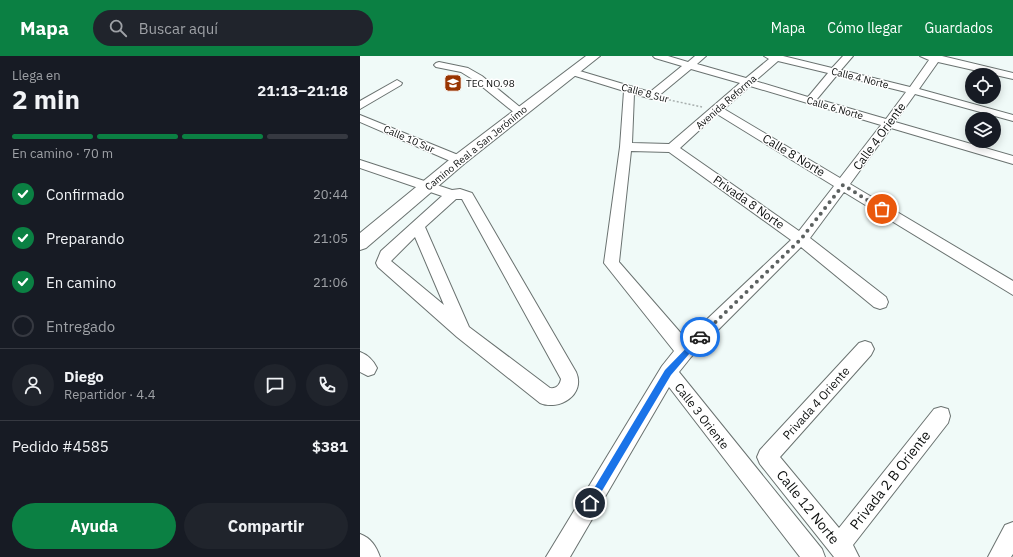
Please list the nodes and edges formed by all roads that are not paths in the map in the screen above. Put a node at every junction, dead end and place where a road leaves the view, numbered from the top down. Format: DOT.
graph roads {
  1 [pos="594,56"];
  2 [pos="658,56"];
  3 [pos="701,56"];
  4 [pos="848,56"];
  5 [pos="774,57"];
  6 [pos="932,57"];
  7 [pos="439,65"];
  8 [pos="690,65"];
  9 [pos="573,72"];
  10 [pos="835,72"];
  11 [pos="1013,76"];
  12 [pos="397,83"];
  13 [pos="748,83"];
  14 [pos="629,90"];
  15 [pos="911,90"];
  16 [pos="810,101"];
  17 [pos="360,106"];
  18 [pos="718,110"];
  19 [pos="520,112"];
  20 [pos="360,118"];
  21 [pos="1013,118"];
  22 [pos="889,123"];
  23 [pos="626,147"];
  24 [pos="672,148"];
  25 [pos="459,160"];
  26 [pos="1013,160"];
  27 [pos="360,164"];
  28 [pos="843,185"];
  29 [pos="427,188"];
  30 [pos="452,195"];
  31 [pos="418,226"];
  32 [pos="363,236"];
  33 [pos="801,239"];
  34 [pos="1013,288"];
  35 [pos="880,302"];
  36 [pos="463,332"];
  37 [pos="865,350"];
  38 [pos="685,351"];
  39 [pos="668,372"];
  40 [pos="941,416"];
  41 [pos="767,457"];
  42 [pos="1013,532"];
  43 [pos="360,544"];
  44 [pos="844,551"];
  45 [pos="369,557"];
  46 [pos="557,557"];
  47 [pos="814,557"];
  48 [pos="999,557"];
  1 -- 9 [label="street, Camino Real a San Jerónimo"];
  2 -- 8 [label="street, Calle 6 Norte"];
  3 -- 8 [label="street"];
  4 -- 10 [label="street"];
  5 -- 10 [label="street, Calle 4 Norte"];
  5 -- 13 [label="street, Avenida Reforma"];
  6 -- 11 [label="street"];
  6 -- 15 [label="street, Calle 4 Oriente"];
  7 -- 19 [label="street"];
  8 -- 13 [label="street, Calle 6 Norte"];
  8 -- 14 [label="street, Calle 8 Sur"];
  9 -- 14 [label="street, Calle 8 Sur"];
  9 -- 19 [label="street, Camino Real a San Jerónimo"];
  10 -- 15 [label="street, Calle 4 Norte"];
  10 -- 16 [label="street"];
  12 -- 17 [label="street"];
  13 -- 16 [label="street, Calle 6 Norte"];
  13 -- 18 [label="street, Avenida Reforma"];
  14 -- 23 [label="street"];
  15 -- 21 [label="street, Calle 4 Norte"];
  15 -- 22 [label="street, Calle 4 Oriente"];
  16 -- 22 [label="street, Calle 6 Norte"];
  18 -- 24 [label="street, Avenida Reforma"];
  18 -- 28 [label="street, Calle 8 Norte"];
  19 -- 25 [label="street, Camino Real a San Jerónimo"];
  20 -- 25 [label="street, Calle 10 Sur"];
  22 -- 26 [label="street, Calle 6 Norte"];
  22 -- 28 [label="street, Calle 4 Oriente"];
  23 -- 24 [label="street"];
  23 -- 38 [label="street"];
  24 -- 33 [label="street, Privada 8 Norte"];
  25 -- 29 [label="street, Camino Real a San Jerónimo"];
  27 -- 29 [label="street"];
  28 -- 33 [label="street, Calle 4 Oriente"];
  28 -- 34 [label="street, Calle 8 Norte"];
  29 -- 30 [label="street"];
  29 -- 32 [label="street, Camino Real a San Jerónimo"];
  30 -- 31 [label="street"];
  30 -- 36 [label="street"];
  31 -- 36 [label="street"];
  31 -- 36 [label="street"];
  33 -- 35 [label="street, Privada 8 Norte"];
  33 -- 38 [label="street, Calle 4 Oriente"];
  37 -- 41 [label="street, Privada 4 Oriente"];
  38 -- 39 [label="street, Calle 3 Oriente"];
  39 -- 46 [label="street"];
  39 -- 47 [label="street, Calle 3 Oriente"];
  40 -- 44 [label="street, Privada 2 B Oriente"];
  41 -- 44 [label="street, Calle 12 Norte"];
  42 -- 48 [label="street"];
  43 -- 45 [label="street"];
}
